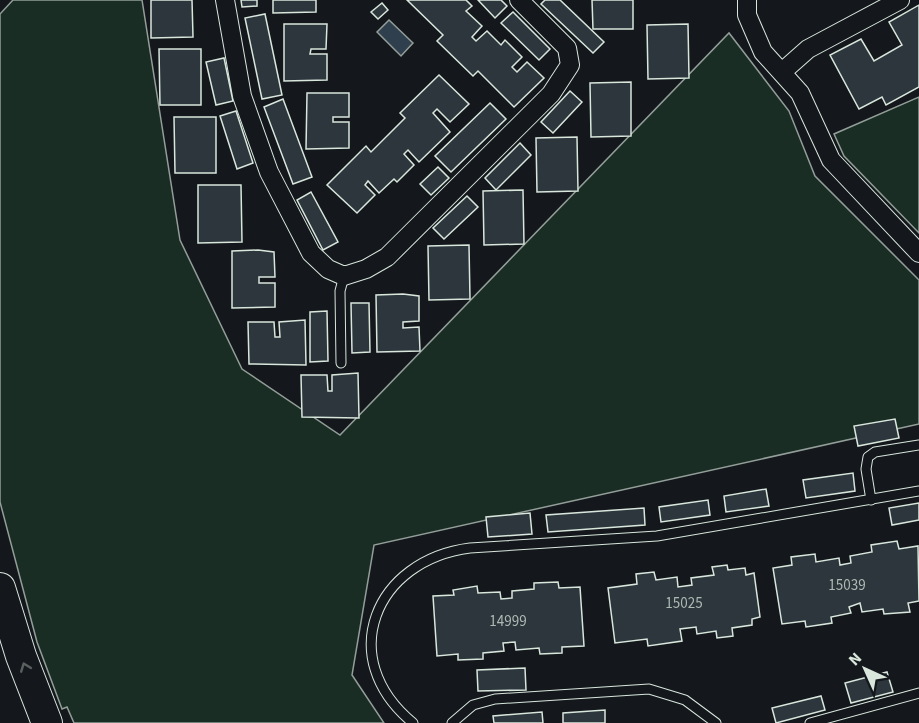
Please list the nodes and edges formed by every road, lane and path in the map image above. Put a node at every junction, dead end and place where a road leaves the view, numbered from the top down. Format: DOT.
graph roads {
  1 [pos="225,0"];
  2 [pos="519,0"];
  3 [pos="747,0"];
  4 [pos="900,0"];
  5 [pos="782,72"];
  6 [pos="919,253"];
  7 [pos="344,276"];
  8 [pos="341,363"];
  9 [pos="919,445"];
  10 [pos="919,491"];
  11 [pos="871,500"];
  12 [pos="0,588"];
  13 [pos="919,693"];
  14 [pos="47,723"];
  15 [pos="413,723"];
  16 [pos="452,723"];
  17 [pos="716,723"];
  18 [pos="810,723"];
  1 -- 7 [label="street"];
  2 -- 7 [label="street"];
  3 -- 5 [label="street"];
  4 -- 5 [label="street"];
  5 -- 6 [label="street"];
  7 -- 8 [label="lane"];
  9 -- 11 [label="lane"];
  10 -- 11 [label="lane"];
  11 -- 15 [label="lane"];
  14 -- 12 [label="highway, one-way"];
  13 -- 18 [label="lane"];
  16 -- 17 [label="lane"];
}
